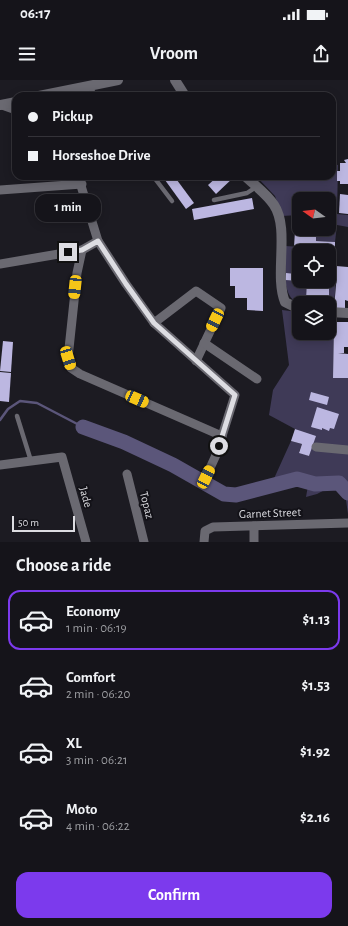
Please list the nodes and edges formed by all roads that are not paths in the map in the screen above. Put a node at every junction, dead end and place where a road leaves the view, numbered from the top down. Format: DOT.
graph roads {
  1 [pos="118,80"];
  2 [pos="175,80"];
  3 [pos="89,86"];
  4 [pos="59,92"];
  5 [pos="93,92"];
  6 [pos="182,92"];
  7 [pos="12,103"];
  8 [pos="1,105"];
  9 [pos="12,109"];
  10 [pos="80,180"];
  11 [pos="157,180"];
  12 [pos="250,180"];
  13 [pos="256,187"];
  14 [pos="0,190"];
  15 [pos="214,200"];
  16 [pos="172,201"];
  17 [pos="98,241"];
  18 [pos="82,250"];
  19 [pos="0,264"];
  20 [pos="292,306"];
  21 [pos="336,312"];
  22 [pos="348,313"];
  23 [pos="154,323"];
  24 [pos="204,343"];
  25 [pos="196,361"];
  26 [pos="257,379"];
  27 [pos="18,416"];
  28 [pos="222,436"];
  29 [pos="316,447"];
  30 [pos="348,450"];
  31 [pos="31,461"];
  32 [pos="0,465"];
  33 [pos="127,474"];
  34 [pos="206,477"];
  35 [pos="348,523"];
  36 [pos="254,526"];
  37 [pos="86,542"];
  38 [pos="144,542"];
  39 [pos="204,542"];
  40 [pos="254,542"];
  1 -- 3 [label="street"];
  2 -- 6 [label="street"];
  3 -- 4 [label="street"];
  3 -- 5 [label="lane"];
  7 -- 8 [label="street"];
  8 -- 9 [label="street"];
  10 -- 14 [label="street"];
  10 -- 17 [label="street"];
  11 -- 16 [label="lane"];
  12 -- 13 [label="street"];
  13 -- 15 [label="lane"];
  13 -- 20 [label="street"];
  17 -- 18 [label="street"];
  17 -- 23 [label="street"];
  18 -- 19 [label="street"];
  18 -- 28 [label="street"];
  21 -- 22 [label="street"];
  23 -- 24 [label="street"];
  23 -- 25 [label="street"];
  24 -- 25 [label="street"];
  24 -- 26 [label="street"];
  25 -- 28 [label="street"];
  27 -- 31 [label="lane"];
  28 -- 34 [label="street"];
  29 -- 30 [label="street"];
  31 -- 32 [label="street"];
  31 -- 37 [label="street, Jade"];
  33 -- 38 [label="street, Topaz"];
  35 -- 36 [label="street, Garnet Street"];
  36 -- 39 [label="street, Garnet Street"];
  36 -- 40 [label="street"];
}
